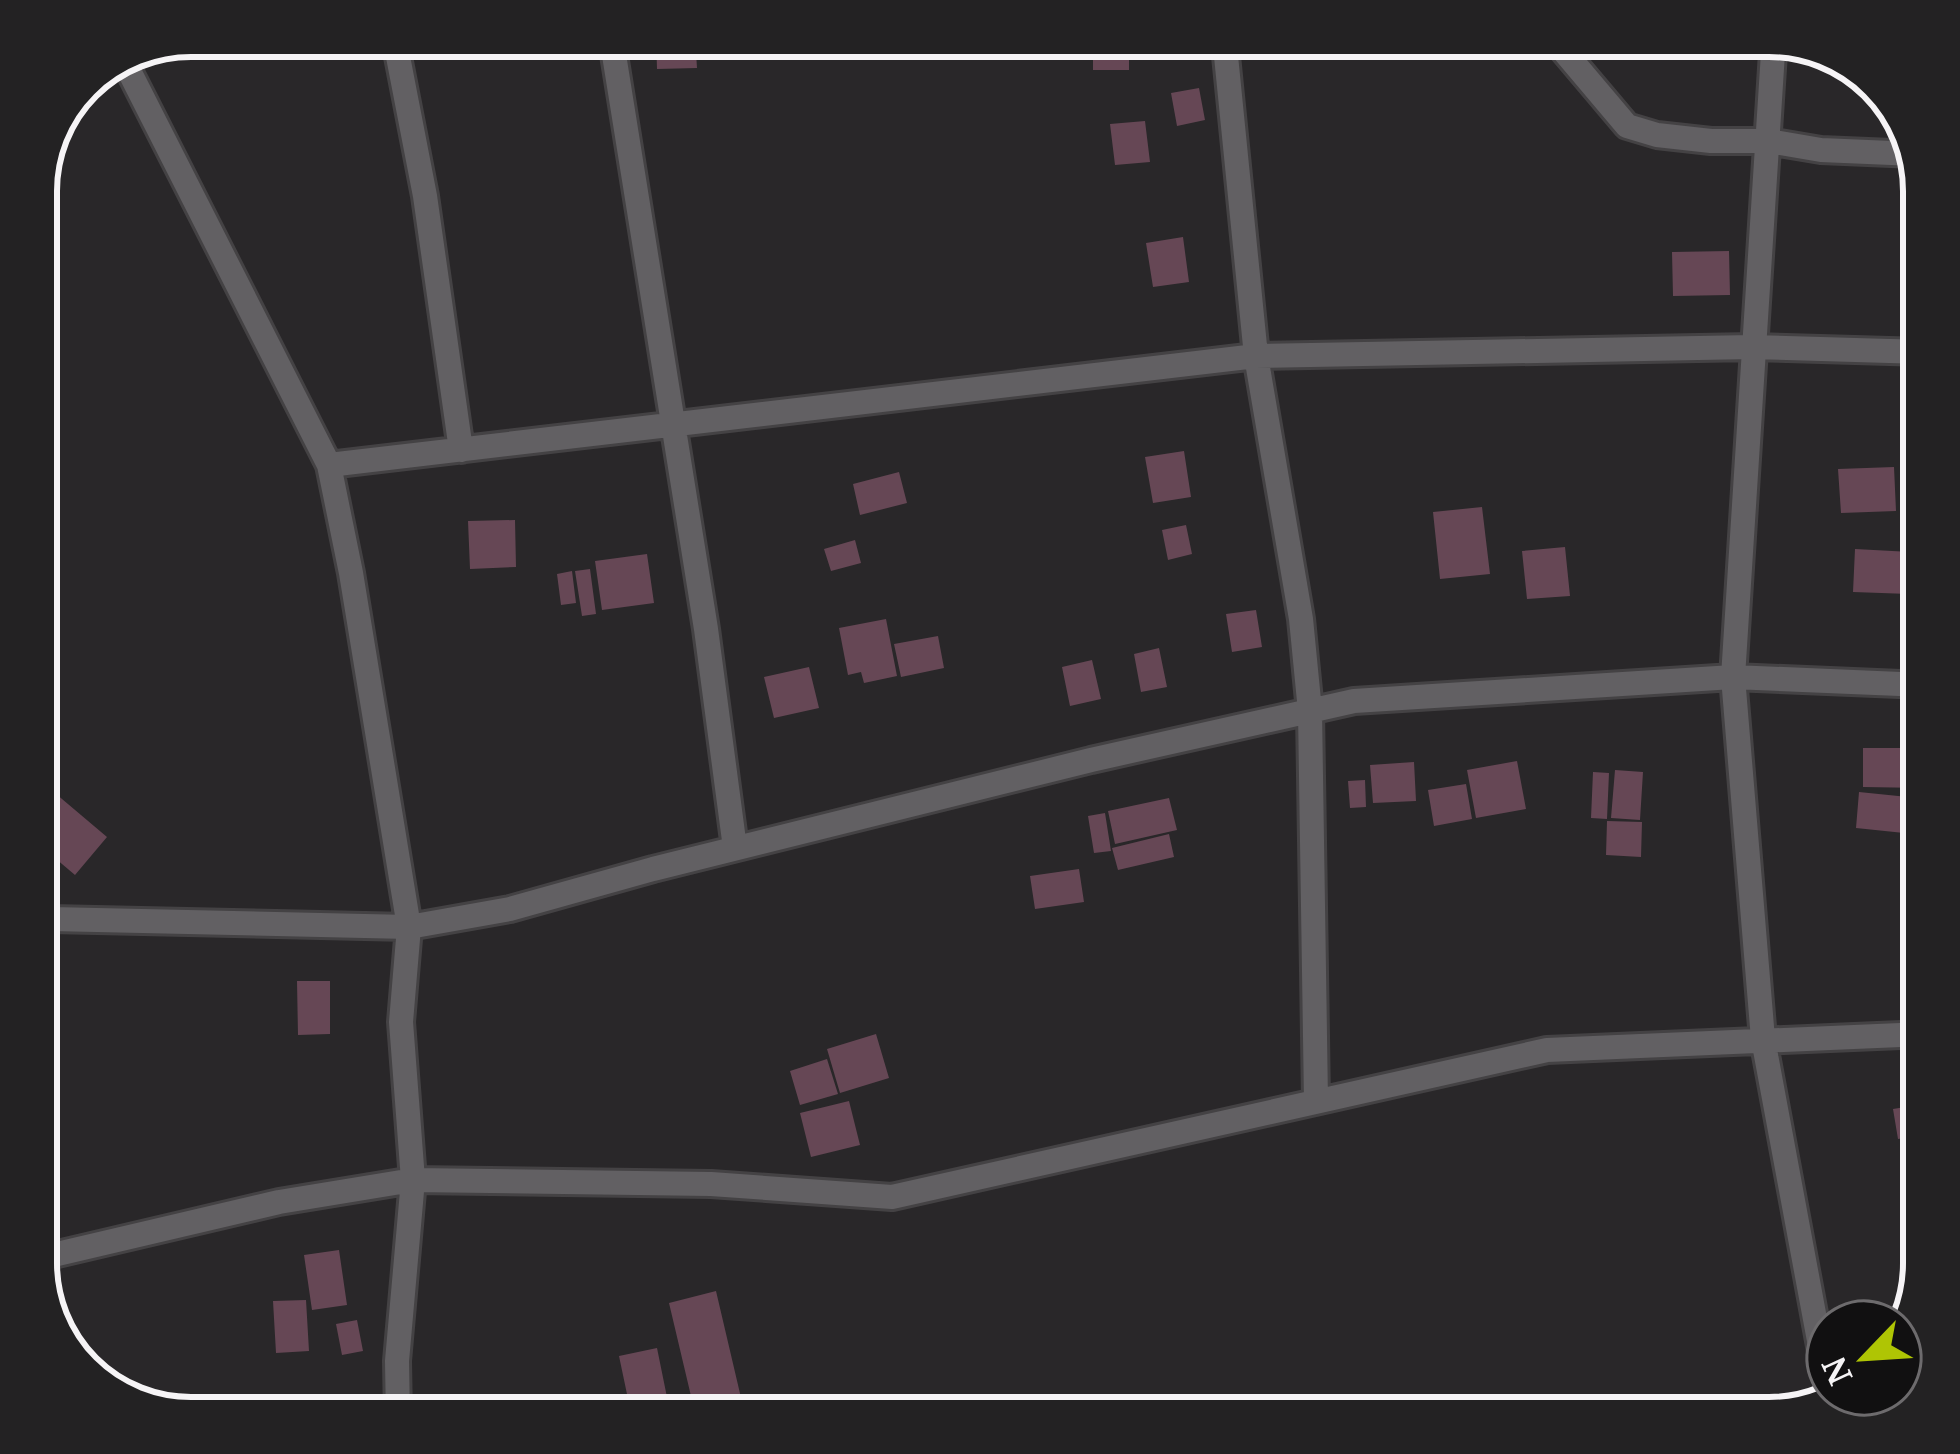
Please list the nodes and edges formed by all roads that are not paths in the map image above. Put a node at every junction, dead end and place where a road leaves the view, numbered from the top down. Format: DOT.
graph roads {
  1 [pos="398,57"];
  2 [pos="614,57"];
  3 [pos="1226,57"];
  4 [pos="1569,57"];
  5 [pos="1773,57"];
  6 [pos="130,73"];
  7 [pos="1768,141"];
  8 [pos="1897,153"];
  9 [pos="1752,347"];
  10 [pos="1903,351"];
  11 [pos="1256,356"];
  12 [pos="671,425"];
  13 [pos="460,449"];
  14 [pos="328,465"];
  15 [pos="1733,677"];
  16 [pos="1903,684"];
  17 [pos="1310,711"];
  18 [pos="735,848"];
  19 [pos="57,919"];
  20 [pos="409,927"];
  21 [pos="1903,1035"];
  22 [pos="1763,1039"];
  23 [pos="1316,1101"];
  24 [pos="413,1180"];
  25 [pos="57,1254"];
  26 [pos="1811,1298"];
  27 [pos="398,1397"];
  1 -- 13 [label="street"];
  2 -- 12 [label="street"];
  3 -- 11 [label="street"];
  4 -- 7 [label="street"];
  5 -- 7 [label="street"];
  6 -- 14 [label="street"];
  7 -- 8 [label="street"];
  7 -- 9 [label="street"];
  9 -- 10 [label="street"];
  9 -- 11 [label="street"];
  9 -- 15 [label="street"];
  11 -- 12 [label="street"];
  11 -- 17 [label="street"];
  12 -- 13 [label="street"];
  12 -- 18 [label="street"];
  13 -- 14 [label="street"];
  14 -- 20 [label="street"];
  15 -- 16 [label="street"];
  15 -- 17 [label="street"];
  15 -- 22 [label="street"];
  17 -- 18 [label="street"];
  17 -- 23 [label="street"];
  18 -- 20 [label="street"];
  19 -- 20 [label="street"];
  20 -- 24 [label="street"];
  21 -- 22 [label="street"];
  22 -- 23 [label="street"];
  22 -- 26 [label="street"];
  23 -- 24 [label="street"];
  24 -- 25 [label="street"];
  24 -- 27 [label="street"];
}
